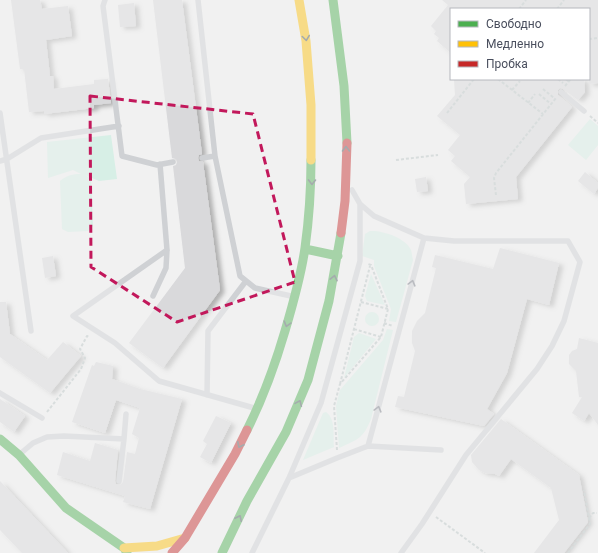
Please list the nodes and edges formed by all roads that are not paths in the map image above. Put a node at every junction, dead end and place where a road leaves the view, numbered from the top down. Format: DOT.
graph roads {
  1 [pos="104,0"];
  2 [pos="198,0"];
  3 [pos="299,0"];
  4 [pos="333,0"];
  5 [pos="561,92"];
  6 [pos="584,111"];
  7 [pos="0,113"];
  8 [pos="119,126"];
  9 [pos="215,156"];
  10 [pos="202,158"];
  11 [pos="7,159"];
  12 [pos="0,161"];
  13 [pos="173,162"];
  14 [pos="160,164"];
  15 [pos="346,181"];
  16 [pos="360,204"];
  17 [pos="424,238"];
  18 [pos="305,249"];
  19 [pos="168,250"];
  20 [pos="338,256"];
  21 [pos="246,281"];
  22 [pos="153,296"];
  23 [pos="294,296"];
  24 [pos="31,331"];
  25 [pos="0,393"];
  26 [pos="207,395"];
  27 [pos="258,409"];
  28 [pos="126,414"];
  29 [pos="42,418"];
  30 [pos="0,438"];
  31 [pos="124,439"];
  32 [pos="368,446"];
  33 [pos="441,450"];
  34 [pos="19,455"];
  35 [pos="289,478"];
  36 [pos="119,481"];
  37 [pos="185,538"];
  38 [pos="124,551"];
  39 [pos="172,553"];
  40 [pos="222,553"];
  41 [pos="252,553"];
  42 [pos="401,553"];
  1 -- 8 [label="lane"];
  2 -- 9 [label="lane"];
  3 -- 18 [label="main road, one-way"];
  15 -- 4 [label="main road, one-way"];
  5 -- 6 [label="lane"];
  7 -- 11 [label="lane"];
  8 -- 11 [label="lane"];
  8 -- 14 [label="lane"];
  9 -- 10 [label="lane"];
  9 -- 21 [label="lane"];
  11 -- 12 [label="lane"];
  11 -- 24 [label="lane"];
  13 -- 14 [label="lane"];
  14 -- 19 [label="lane"];
  15 -- 16 [label="lane"];
  15 -- 20 [label="main road"];
  16 -- 17 [label="lane"];
  16 -- 35 [label="lane"];
  32 -- 17 [label="lane, one-way"];
  17 -- 42 [label="lane"];
  18 -- 20 [label="main road"];
  18 -- 23 [label="main road"];
  19 -- 22 [label="lane"];
  19 -- 26 [label="lane"];
  40 -- 20 [label="main road, one-way"];
  21 -- 23 [label="lane"];
  21 -- 26 [label="lane"];
  23 -- 27 [label="main road, one-way"];
  25 -- 29 [label="lane"];
  26 -- 27 [label="lane"];
  27 -- 37 [label="main road, one-way"];
  28 -- 31 [label="lane"];
  30 -- 34 [label="main road"];
  31 -- 34 [label="lane"];
  31 -- 36 [label="lane"];
  32 -- 33 [label="lane"];
  32 -- 35 [label="lane"];
  34 -- 38 [label="main road"];
  35 -- 41 [label="lane"];
  37 -- 38 [label="main road"];
  37 -- 39 [label="main road"];
}
